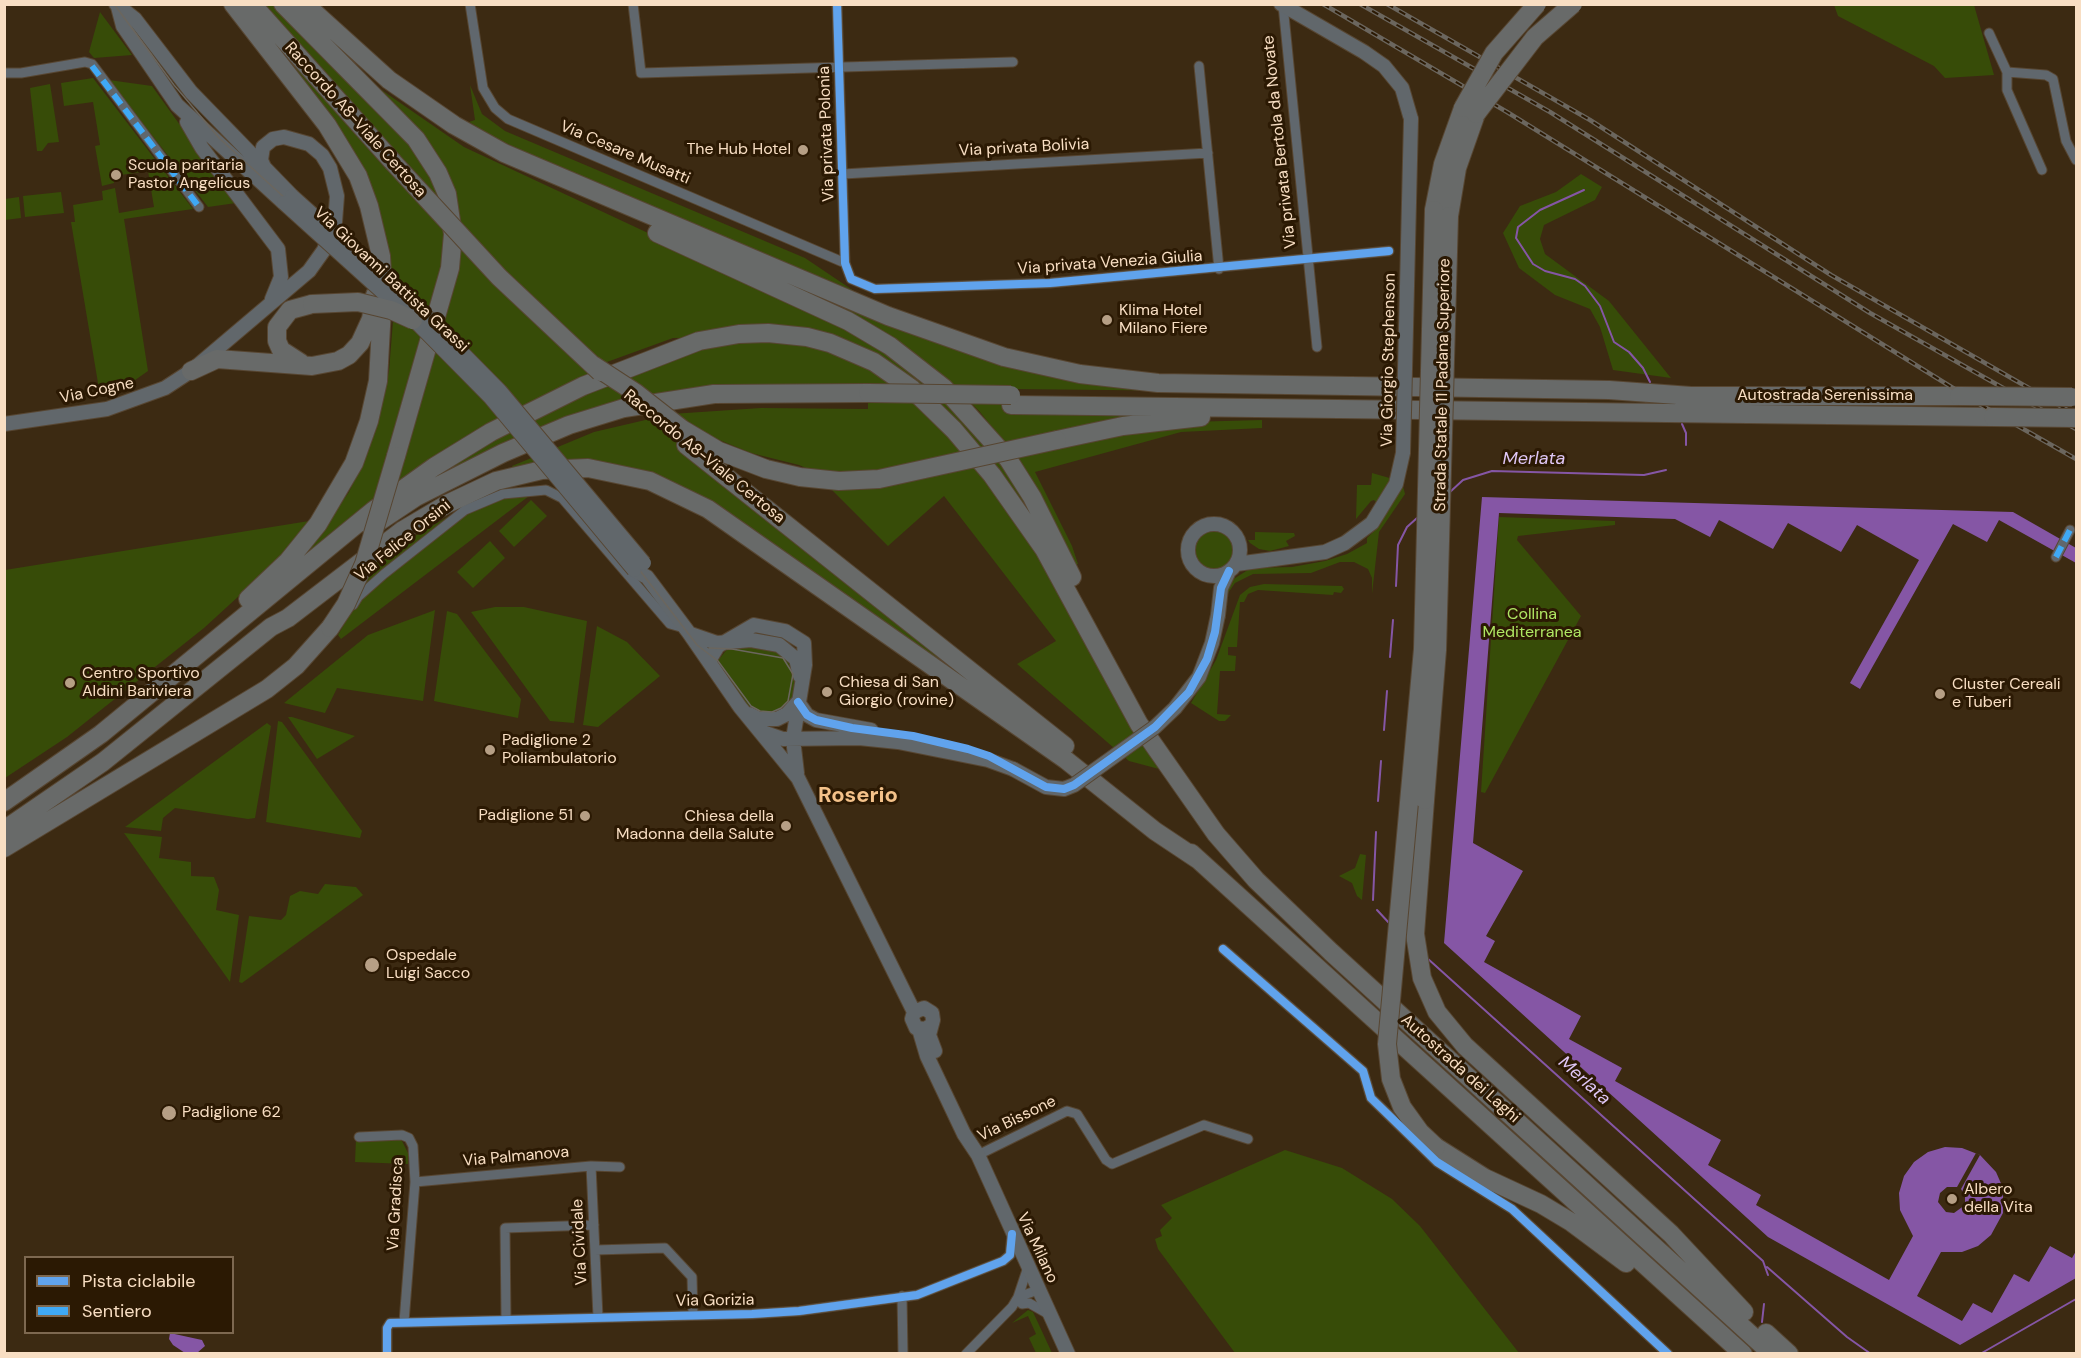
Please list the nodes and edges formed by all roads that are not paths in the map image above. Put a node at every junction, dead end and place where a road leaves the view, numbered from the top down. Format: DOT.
graph roads {
  1 [pos="233,4"];
  2 [pos="252,4"];
  3 [pos="283,4"];
  4 [pos="292,4"];
  5 [pos="304,4"];
  6 [pos="470,4"];
  7 [pos="633,4"];
  8 [pos="837,4"];
  9 [pos="1523,4"];
  10 [pos="1537,4"];
  11 [pos="1560,4"];
  12 [pos="1573,4"];
  13 [pos="117,5"];
  14 [pos="1282,5"];
  15 [pos="1989,33"];
  16 [pos="1013,62"];
  17 [pos="1199,66"];
  18 [pos="839,67"];
  19 [pos="2007,72"];
  20 [pos="4,73"];
  21 [pos="177,105"];
  22 [pos="1470,111"];
  23 [pos="1208,153"];
  24 [pos="2076,159"];
  25 [pos="265,169"];
  26 [pos="2043,170"];
  27 [pos="843,174"];
  28 [pos="288,200"];
  29 [pos="199,207"];
  30 [pos="378,248"];
  31 [pos="1389,251"];
  32 [pos="1306,259"];
  33 [pos="844,263"];
  34 [pos="1219,269"];
  35 [pos="262,313"];
  36 [pos="412,320"];
  37 [pos="1317,347"];
  38 [pos="593,365"];
  39 [pos="312,366"];
  40 [pos="191,371"];
  41 [pos="1690,396"];
  42 [pos="2075,397"];
  43 [pos="868,399"];
  44 [pos="1011,400"];
  45 [pos="1458,411"];
  46 [pos="2076,418"];
  47 [pos="4,424"];
  48 [pos="536,490"];
  49 [pos="2070,530"];
  50 [pos="1240,544"];
  51 [pos="2056,557"];
  52 [pos="1274,559"];
  53 [pos="1233,568"];
  54 [pos="642,570"];
  55 [pos="1209,576"];
  56 [pos="1218,615"];
  57 [pos="271,627"];
  58 [pos="335,628"];
  59 [pos="688,631"];
  60 [pos="721,644"];
  61 [pos="709,661"];
  62 [pos="798,702"];
  63 [pos="740,707"];
  64 [pos="816,720"];
  65 [pos="760,729"];
  66 [pos="832,738"];
  67 [pos="793,739"];
  68 [pos="1168,765"];
  69 [pos="1013,769"];
  70 [pos="798,778"];
  71 [pos="4,791"];
  72 [pos="1418,799"];
  73 [pos="4,802"];
  74 [pos="4,812"];
  75 [pos="4,830"];
  76 [pos="4,848"];
  77 [pos="1200,861"];
  78 [pos="1223,950"];
  79 [pos="925,1027"];
  80 [pos="359,1137"];
  81 [pos="1248,1139"];
  82 [pos="978,1155"];
  83 [pos="591,1166"];
  84 [pos="620,1167"];
  85 [pos="415,1182"];
  86 [pos="594,1225"];
  87 [pos="1012,1234"];
  88 [pos="596,1250"];
  89 [pos="1028,1267"];
  90 [pos="1038,1290"];
  91 [pos="902,1296"];
  92 [pos="1020,1300"];
  93 [pos="693,1315"];
  94 [pos="1050,1315"];
  95 [pos="598,1317"];
  96 [pos="506,1319"];
  97 [pos="404,1322"];
  98 [pos="387,1353"];
  99 [pos="903,1353"];
  100 [pos="966,1353"];
  101 [pos="1068,1353"];
  102 [pos="1668,1353"];
  103 [pos="1725,1353"];
  104 [pos="1743,1353"];
  105 [pos="1772,1353"];
  106 [pos="1789,1353"];
  1 -- 30 [label="highway"];
  2 -- 38 [label="highway, Raccordo A8-Viale Certosa, bridge"];
  3 -- 58 [label="highway, bridge"];
  4 -- 68 [label="highway, Raccordo A8-Viale Certosa"];
  5 -- 41 [label="highway"];
  6 -- 33 [label="street, Via Cesare Musatti"];
  7 -- 18 [label="street"];
  8 -- 18 [label="street, Via privata Polonia"];
  9 -- 22 [label="highway, bridge"];
  10 -- 22 [label="highway, Strada Statale 11 Padana Superiore, bridge"];
  11 -- 22 [label="highway, Strada Statale 11 Padana Superiore, bridge"];
  12 -- 22 [label="highway, bridge"];
  13 -- 21 [label="main road, Via Giovanni Battista Grassi"];
  13 -- 25 [label="main road, Via Giovanni Battista Grassi"];
  14 -- 32 [label="street, Via privata Bertola da Novate"];
  14 -- 52 [label="main road, Via Giorgio Stephenson, bridge"];
  15 -- 19 [label="street"];
  16 -- 18 [label="street"];
  17 -- 23 [label="street"];
  18 -- 27 [label="street, Via privata Polonia"];
  19 -- 24 [label="street"];
  19 -- 26 [label="street"];
  20 -- 29 [label="street"];
  21 -- 28 [label="main road, Via Giovanni Battista Grassi"];
  21 -- 35 [label="main road"];
  22 -- 72 [label="highway, Strada Statale 11 Padana Superiore, bridge"];
  23 -- 27 [label="street, Via privata Bolivia"];
  23 -- 34 [label="street"];
  25 -- 28 [label="main road, Via Giovanni Battista Grassi"];
  25 -- 35 [label="main road, Via Cogne"];
  27 -- 33 [label="street, Via privata Polonia"];
  28 -- 36 [label="main road, Via Giovanni Battista Grassi, bridge"];
  28 -- 54 [label="main road, Via Giovanni Battista Grassi, bridge"];
  30 -- 39 [label="highway"];
  30 -- 71 [label="highway"];
  31 -- 32 [label="street, Via privata Venezia Giulia"];
  32 -- 34 [label="street, Via privata Venezia Giulia"];
  32 -- 37 [label="street, Via privata Bertola da Novate"];
  33 -- 34 [label="street, Via privata Venezia Giulia"];
  35 -- 40 [label="main road, Via Cogne"];
  36 -- 39 [label="highway, bridge"];
  36 -- 54 [label="main road, Via Giovanni Battista Grassi, bridge"];
  38 -- 45 [label="highway, bridge"];
  38 -- 77 [label="highway, Raccordo A8-Viale Certosa, bridge"];
  39 -- 40 [label="highway"];
  40 -- 47 [label="main road, Via Cogne"];
  41 -- 42 [label="highway, Autostrada Serenissima, bridge"];
  41 -- 44 [label="highway"];
  43 -- 44 [label="highway"];
  43 -- 57 [label="highway"];
  43 -- 74 [label="highway"];
  44 -- 45 [label="highway"];
  45 -- 46 [label="highway, bridge"];
  48 -- 58 [label="street, Via Felice Orsini"];
  48 -- 59 [label="street, Via Giovanni Battista Grassi"];
  49 -- 51 [label="street"];
  50 -- 52 [label="main road"];
  50 -- 53 [label="main road"];
  50 -- 55 [label="main road"];
  52 -- 53 [label="main road, Via Giorgio Stephenson"];
  53 -- 55 [label="main road"];
  53 -- 56 [label="main road"];
  54 -- 59 [label="main road, Via Giovanni Battista Grassi"];
  55 -- 56 [label="main road"];
  56 -- 69 [label="main road, bridge"];
  57 -- 75 [label="highway"];
  57 -- 77 [label="highway"];
  58 -- 76 [label="highway"];
  59 -- 60 [label="main road, Via Giovanni Battista Grassi"];
  59 -- 61 [label="main road, Via Giovanni Battista Grassi"];
  60 -- 61 [label="main road"];
  60 -- 62 [label="main road, Via Giovanni Battista Grassi"];
  61 -- 63 [label="main road, Via Giovanni Battista Grassi"];
  62 -- 63 [label="main road"];
  62 -- 64 [label="main road"];
  62 -- 67 [label="main road, Via Giovanni Battista Grassi"];
  63 -- 65 [label="main road, Via Giovanni Battista Grassi"];
  64 -- 66 [label="street"];
  64 -- 69 [label="main road"];
  65 -- 67 [label="main road, Via Giovanni Battista Grassi"];
  65 -- 70 [label="main road, Via Giovanni Battista Grassi"];
  66 -- 67 [label="main road"];
  66 -- 69 [label="main road"];
  67 -- 70 [label="main road, Via Giovanni Battista Grassi"];
  68 -- 73 [label="highway"];
  68 -- 105 [label="highway, Autostrada dei Laghi"];
  70 -- 79 [label="main road, Via Giovanni Battista Grassi"];
  72 -- 103 [label="highway, bridge"];
  72 -- 106 [label="highway"];
  77 -- 104 [label="highway, Autostrada dei Laghi"];
  78 -- 102 [label="street"];
  79 -- 82 [label="main road, Via Milano"];
  80 -- 85 [label="street, Via Gradisca"];
  81 -- 82 [label="street, Via Bissone"];
  82 -- 87 [label="main road, Via Milano"];
  83 -- 84 [label="street, Via Palmanova"];
  83 -- 85 [label="street, Via Palmanova"];
  83 -- 86 [label="street, Via Cividale"];
  85 -- 97 [label="street, Via Gradisca"];
  86 -- 88 [label="street, Via Cividale"];
  86 -- 96 [label="street"];
  87 -- 89 [label="main road, Via Milano"];
  87 -- 91 [label="street, Via Gorizia"];
  88 -- 93 [label="street"];
  88 -- 95 [label="street, Via Cividale"];
  89 -- 90 [label="main road, Via Milano"];
  89 -- 92 [label="street"];
  90 -- 92 [label="street"];
  90 -- 94 [label="main road, Via Milano"];
  91 -- 93 [label="street, Via Gorizia"];
  91 -- 99 [label="street"];
  92 -- 94 [label="street"];
  92 -- 100 [label="street"];
  93 -- 95 [label="street, Via Gorizia"];
  94 -- 101 [label="main road, Via Milano"];
  95 -- 96 [label="street, Via Gorizia"];
  96 -- 97 [label="street, Via Gorizia"];
  97 -- 98 [label="street, Via Gorizia"];
}
